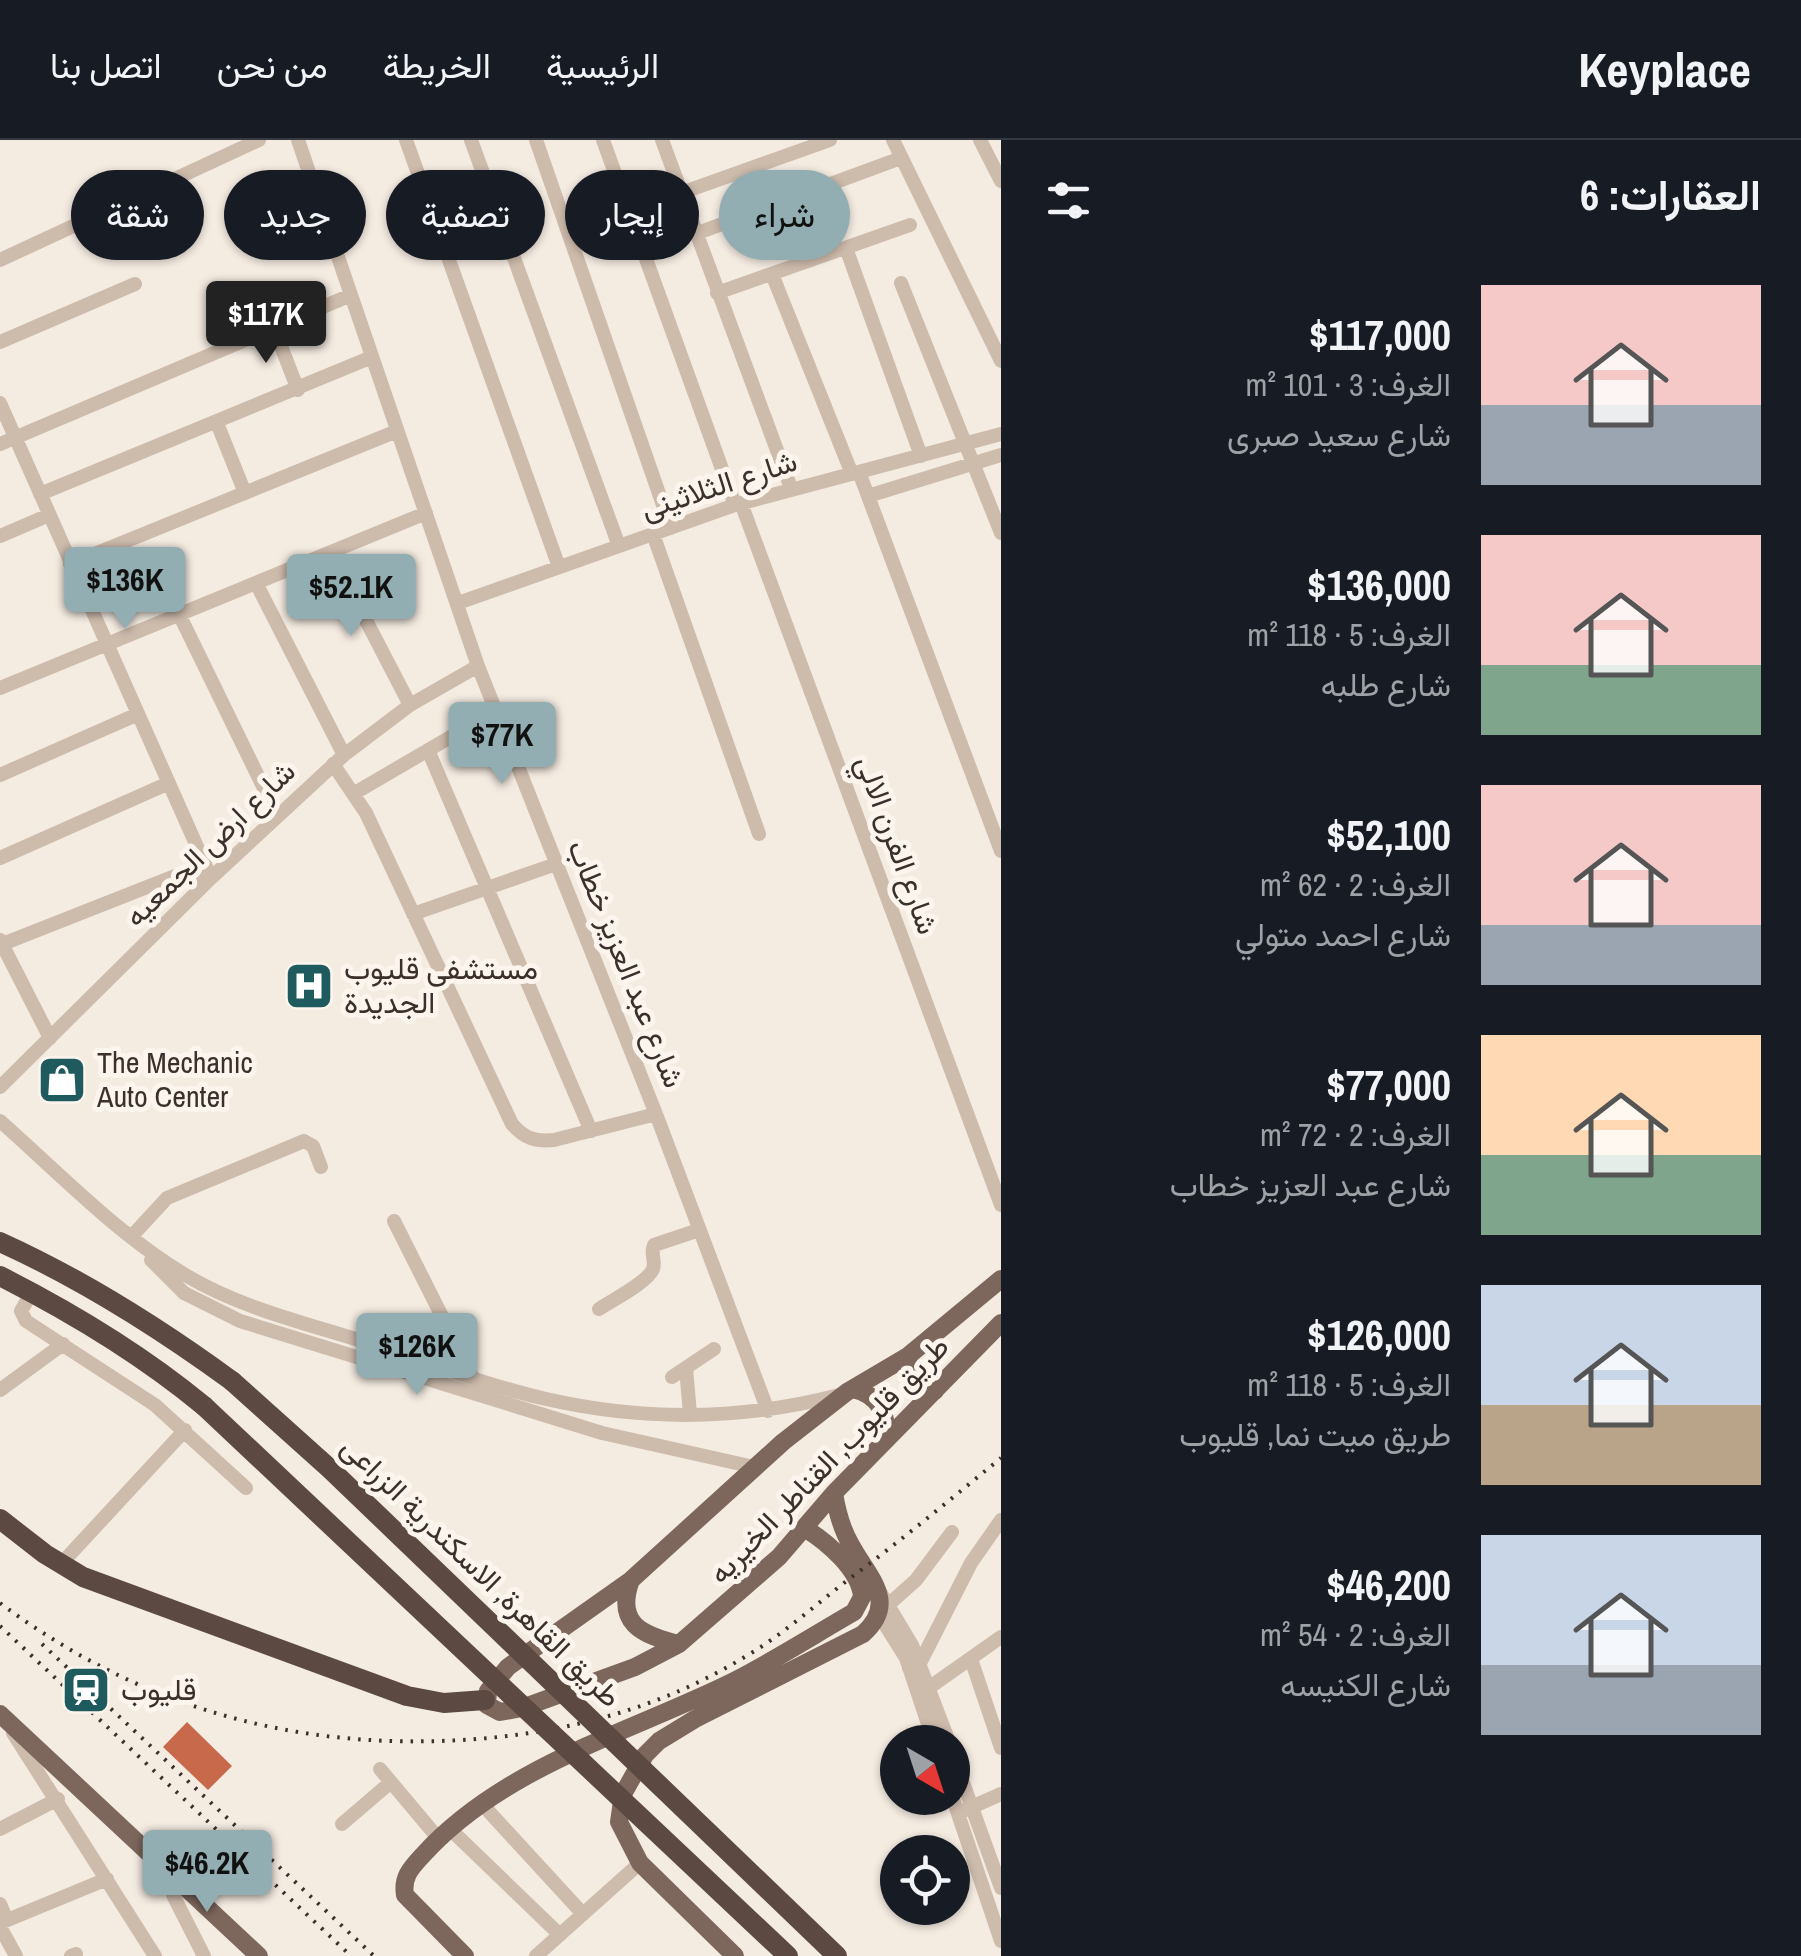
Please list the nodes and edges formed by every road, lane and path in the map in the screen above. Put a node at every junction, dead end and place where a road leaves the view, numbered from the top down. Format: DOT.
graph roads {
  1 [pos="259,140"];
  2 [pos="298,140"];
  3 [pos="406,140"];
  4 [pos="471,140"];
  5 [pos="536,140"];
  6 [pos="603,140"];
  7 [pos="830,140"];
  8 [pos="893,140"];
  9 [pos="980,140"];
  10 [pos="666,141"];
  11 [pos="902,158"];
  12 [pos="675,170"];
  13 [pos="1001,180"];
  14 [pos="699,186"];
  15 [pos="910,226"];
  16 [pos="699,233"];
  17 [pos="699,242"];
  18 [pos="850,247"];
  19 [pos="850,259"];
  20 [pos="0,260"];
  21 [pos="812,260"];
  22 [pos="772,274"];
  23 [pos="901,283"];
  24 [pos="136,284"];
  25 [pos="718,293"];
  26 [pos="351,295"];
  27 [pos="274,328"];
  28 [pos="0,342"];
  29 [pos="372,358"];
  30 [pos="1001,361"];
  31 [pos="298,390"];
  32 [pos="0,404"];
  33 [pos="217,423"];
  34 [pos="397,431"];
  35 [pos="1001,434"];
  36 [pos="15,437"];
  37 [pos="0,444"];
  38 [pos="968,444"];
  39 [pos="1001,455"];
  40 [pos="921,456"];
  41 [pos="974,464"];
  42 [pos="856,473"];
  43 [pos="790,488"];
  44 [pos="244,493"];
  45 [pos="40,494"];
  46 [pos="868,496"];
  47 [pos="738,504"];
  48 [pos="426,513"];
  49 [pos="49,515"];
  50 [pos="672,528"];
  51 [pos="1001,532"];
  52 [pos="654,534"];
  53 [pos="0,536"];
  54 [pos="618,546"];
  55 [pos="331,553"];
  56 [pos="70,564"];
  57 [pos="559,567"];
  58 [pos="256,582"];
  59 [pos="458,603"];
  60 [pos="179,614"];
  61 [pos="107,644"];
  62 [pos="478,666"];
  63 [pos="0,688"];
  64 [pos="410,705"];
  65 [pos="495,710"];
  66 [pos="138,714"];
  67 [pos="428,750"];
  68 [pos="338,759"];
  69 [pos="0,775"];
  70 [pos="169,783"];
  71 [pos="353,794"];
  72 [pos="277,815"];
  73 [pos="759,834"];
  74 [pos="1000,844"];
  75 [pos="0,858"];
  76 [pos="556,864"];
  77 [pos="211,878"];
  78 [pos="487,888"];
  79 [pos="413,914"];
  80 [pos="1,943"];
  81 [pos="50,1038"];
  82 [pos="0,1087"];
  83 [pos="656,1114"];
  84 [pos="0,1121"];
  85 [pos="591,1131"];
  86 [pos="321,1167"];
  87 [pos="1001,1206"];
  88 [pos="394,1220"];
  89 [pos="699,1230"];
  90 [pos="131,1236"];
  91 [pos="0,1242"];
  92 [pos="0,1276"];
  93 [pos="1001,1279"];
  94 [pos="32,1292"];
  95 [pos="599,1308"];
  96 [pos="1001,1324"];
  97 [pos="63,1344"];
  98 [pos="714,1349"];
  99 [pos="908,1356"];
  100 [pos="686,1368"];
  101 [pos="472,1376"];
  102 [pos="672,1377"];
  103 [pos="0,1390"];
  104 [pos="850,1391"];
  105 [pos="935,1392"];
  106 [pos="768,1411"];
  107 [pos="690,1414"];
  108 [pos="185,1430"];
  109 [pos="883,1442"];
  110 [pos="754,1467"];
  111 [pos="246,1488"];
  112 [pos="834,1493"];
  113 [pos="0,1520"];
  114 [pos="1001,1520"];
  115 [pos="806,1529"];
  116 [pos="952,1532"];
  117 [pos="61,1564"];
  118 [pos="632,1580"];
  119 [pos="882,1603"];
  120 [pos="860,1605"];
  121 [pos="1001,1638"];
  122 [pos="679,1644"];
  123 [pos="971,1659"];
  124 [pos="915,1665"];
  125 [pos="930,1687"];
  126 [pos="485,1700"];
  127 [pos="0,1715"];
  128 [pos="930,1725"];
  129 [pos="943,1725"];
  130 [pos="1001,1748"];
  131 [pos="380,1769"];
  132 [pos="391,1782"];
  133 [pos="1001,1794"];
  134 [pos="58,1799"];
  135 [pos="481,1803"];
  136 [pos="970,1808"];
  137 [pos="967,1815"];
  138 [pos="968,1815"];
  139 [pos="342,1824"];
  140 [pos="0,1828"];
  141 [pos="444,1833"];
  142 [pos="640,1863"];
  143 [pos="174,1876"];
  144 [pos="107,1879"];
  145 [pos="1001,1888"];
  146 [pos="0,1904"];
  147 [pos="583,1914"];
  148 [pos="2,1923"];
  149 [pos="560,1934"];
  150 [pos="1001,1941"];
  151 [pos="251,1954"];
  152 [pos="16,1956"];
  153 [pos="155,1956"];
  154 [pos="204,1956"];
  155 [pos="465,1956"];
  156 [pos="536,1956"];
  157 [pos="735,1956"];
  158 [pos="788,1956"];
  159 [pos="838,1956"];
  1 -- 20 [label="street"];
  2 -- 26 [label="street, شارع عبد العزيز خطاب"];
  3 -- 57 [label="street"];
  4 -- 54 [label="street"];
  5 -- 50 [label="street"];
  6 -- 47 [label="street, شارع الفرن الالي"];
  7 -- 14 [label="street"];
  8 -- 11 [label="street"];
  9 -- 13 [label="street"];
  10 -- 12 [label="street"];
  11 -- 16 [label="street"];
  11 -- 30 [label="street"];
  15 -- 18 [label="street"];
  17 -- 25 [label="street"];
  19 -- 40 [label="street"];
  21 -- 22 [label="street"];
  22 -- 25 [label="street"];
  22 -- 42 [label="street"];
  23 -- 38 [label="street"];
  24 -- 28 [label="street"];
  25 -- 43 [label="street"];
  26 -- 27 [label="street"];
  26 -- 29 [label="street, شارع عبد العزيز خطاب"];
  27 -- 31 [label="street"];
  27 -- 36 [label="street"];
  29 -- 31 [label="street"];
  29 -- 34 [label="street, شارع عبد العزيز خطاب"];
  31 -- 33 [label="street"];
  32 -- 36 [label="street"];
  33 -- 44 [label="street"];
  33 -- 45 [label="street"];
  34 -- 44 [label="street"];
  34 -- 48 [label="street, شارع عبد العزيز خطاب"];
  35 -- 38 [label="street, شارع الثلاثينى"];
  36 -- 37 [label="street"];
  36 -- 45 [label="street"];
  38 -- 40 [label="street, شارع الثلاثينى"];
  38 -- 41 [label="street"];
  39 -- 41 [label="street"];
  40 -- 42 [label="street, شارع الثلاثينى"];
  41 -- 46 [label="street"];
  41 -- 51 [label="street"];
  42 -- 43 [label="street, شارع الثلاثينى"];
  42 -- 46 [label="street"];
  43 -- 47 [label="street, شارع الثلاثينى"];
  44 -- 56 [label="street"];
  45 -- 49 [label="street"];
  46 -- 74 [label="street"];
  47 -- 50 [label="street, شارع الثلاثينى"];
  47 -- 87 [label="street, شارع الفرن الالي"];
  48 -- 55 [label="street"];
  48 -- 59 [label="street, شارع عبد العزيز خطاب"];
  49 -- 53 [label="street"];
  49 -- 56 [label="street"];
  50 -- 52 [label="street, شارع الثلاثينى"];
  52 -- 54 [label="street, شارع الثلاثينى"];
  52 -- 73 [label="street"];
  54 -- 57 [label="street, شارع الثلاثينى"];
  55 -- 58 [label="street"];
  55 -- 64 [label="street"];
  56 -- 61 [label="street"];
  57 -- 59 [label="street, شارع الثلاثينى"];
  58 -- 60 [label="street"];
  58 -- 68 [label="street"];
  59 -- 62 [label="street, شارع عبد العزيز خطاب"];
  60 -- 61 [label="street"];
  60 -- 72 [label="street"];
  61 -- 63 [label="street"];
  61 -- 66 [label="street"];
  62 -- 64 [label="street, شارع ارض الجمعيه"];
  62 -- 65 [label="street, شارع عبد العزيز خطاب"];
  64 -- 68 [label="street, شارع ارض الجمعيه"];
  65 -- 67 [label="street"];
  65 -- 76 [label="street, شارع عبد العزيز خطاب"];
  66 -- 69 [label="street"];
  66 -- 70 [label="street"];
  67 -- 71 [label="street"];
  67 -- 78 [label="street"];
  68 -- 71 [label="street"];
  68 -- 72 [label="street, شارع ارض الجمعيه"];
  70 -- 75 [label="street"];
  70 -- 77 [label="street"];
  71 -- 79 [label="street"];
  72 -- 77 [label="street, شارع ارض الجمعيه"];
  76 -- 78 [label="street"];
  76 -- 83 [label="street, شارع عبد العزيز خطاب"];
  77 -- 80 [label="street"];
  77 -- 81 [label="street, شارع ارض الجمعيه"];
  78 -- 79 [label="street"];
  78 -- 85 [label="street"];
  79 -- 85 [label="street"];
  80 -- 81 [label="street"];
  81 -- 82 [label="street, شارع ارض الجمعيه"];
  83 -- 85 [label="street"];
  83 -- 89 [label="street, شارع عبد العزيز خطاب"];
  84 -- 90 [label="street"];
  86 -- 90 [label="street"];
  88 -- 101 [label="street"];
  89 -- 95 [label="street"];
  89 -- 106 [label="street, شارع عبد العزيز خطاب"];
  90 -- 101 [label="street"];
  90 -- 110 [label="street"];
  91 -- 159 [label="highway, طريق القاهرة, الاسكندرية الزراعى, bridge"];
  92 -- 94 [label="highway"];
  93 -- 99 [label="main road, طريق قليوب, القناطر الخيريه"];
  94 -- 97 [label="street"];
  94 -- 158 [label="highway, bridge"];
  96 -- 105 [label="main road, طريق قليوب, القناطر الخيريه"];
  97 -- 103 [label="street"];
  97 -- 108 [label="street"];
  98 -- 100 [label="street"];
  99 -- 104 [label="main road, طريق قليوب, القناطر الخيريه"];
  99 -- 105 [label="main road"];
  100 -- 102 [label="street"];
  100 -- 107 [label="street"];
  101 -- 107 [label="street"];
  104 -- 106 [label="street"];
  104 -- 109 [label="main road"];
  104 -- 110 [label="main road, طريق قليوب, القناطر الخيريه"];
  105 -- 109 [label="main road, طريق قليوب, القناطر الخيريه"];
  106 -- 107 [label="street"];
  108 -- 111 [label="street"];
  108 -- 117 [label="street"];
  109 -- 112 [label="main road, طريق قليوب, القناطر الخيريه"];
  110 -- 118 [label="main road, طريق قليوب, القناطر الخيريه"];
  112 -- 115 [label="main road, طريق قليوب, القناطر الخيريه"];
  112 -- 119 [label="main road"];
  113 -- 117 [label="highway"];
  114 -- 124 [label="street"];
  115 -- 120 [label="main road"];
  115 -- 122 [label="main road, طريق قليوب, القناطر الخيريه"];
  116 -- 119 [label="street"];
  117 -- 126 [label="highway"];
  118 -- 122 [label="main road"];
  118 -- 126 [label="main road, طريق قليوب, القناطر الخيريه"];
  119 -- 120 [label="main road"];
  119 -- 124 [label="street"];
  119 -- 142 [label="main road"];
  120 -- 135 [label="main road"];
  121 -- 123 [label="street"];
  122 -- 126 [label="main road, طريق قليوب, القناطر الخيريه"];
  123 -- 125 [label="street"];
  123 -- 130 [label="street"];
  124 -- 125 [label="street"];
  124 -- 128 [label="street"];
  125 -- 129 [label="street"];
  127 -- 134 [label="street"];
  127 -- 143 [label="main road"];
  131 -- 132 [label="street"];
  132 -- 139 [label="street"];
  132 -- 141 [label="street"];
  133 -- 136 [label="street"];
  134 -- 140 [label="street"];
  134 -- 144 [label="street"];
  135 -- 141 [label="main road"];
  135 -- 147 [label="street"];
  137 -- 150 [label="street"];
  138 -- 145 [label="street"];
  141 -- 149 [label="street"];
  141 -- 155 [label="main road"];
  142 -- 147 [label="street"];
  142 -- 157 [label="main road"];
  143 -- 151 [label="main road"];
  143 -- 154 [label="street"];
  144 -- 148 [label="street"];
  144 -- 153 [label="street"];
  146 -- 148 [label="street"];
  147 -- 149 [label="street"];
  148 -- 152 [label="street"];
  149 -- 156 [label="street"];
}
